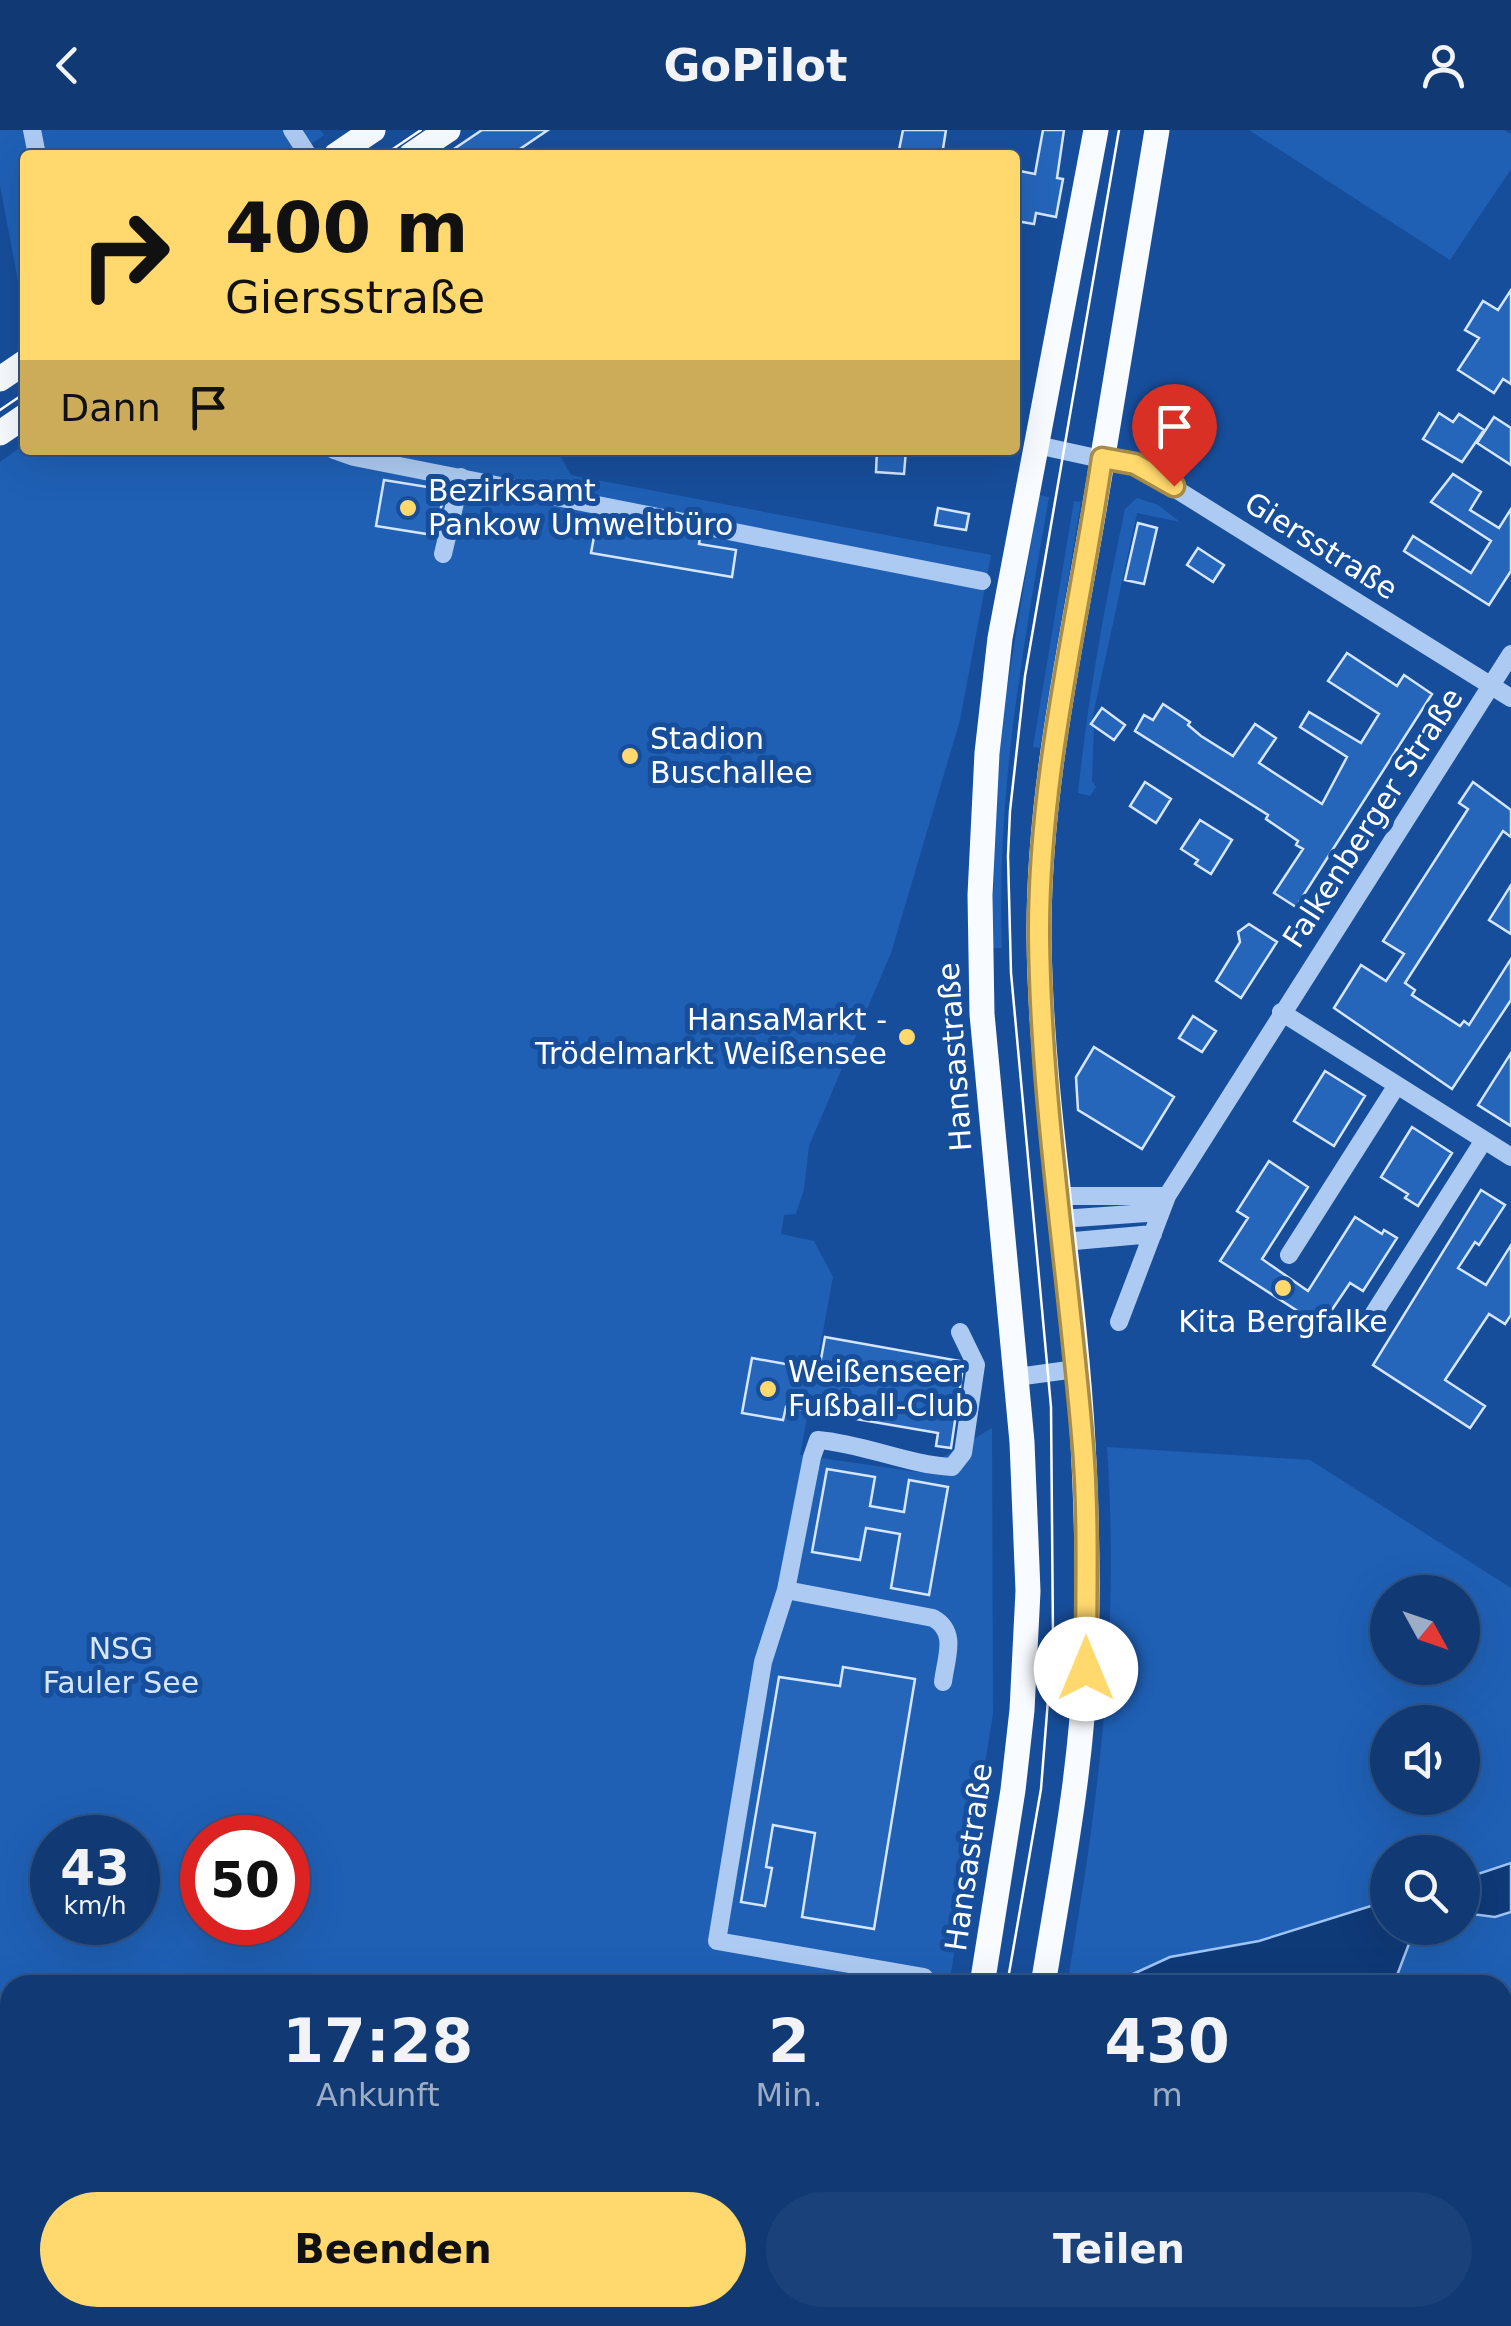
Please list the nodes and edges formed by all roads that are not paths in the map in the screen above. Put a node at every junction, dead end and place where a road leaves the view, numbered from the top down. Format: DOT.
graph roads {
  1 [pos="373,130"];
  2 [pos="448,130"];
  3 [pos="1096,130"];
  4 [pos="1157,130"];
  5 [pos="343,150"];
  6 [pos="418,150"];
  7 [pos="1037,445"];
  8 [pos="346,455"];
  9 [pos="1102,458"];
  10 [pos="461,477"];
  11 [pos="444,554"];
  12 [pos="982,581"];
  13 [pos="1511,654"];
  14 [pos="1492,685"];
  15 [pos="1511,698"];
  16 [pos="1281,1012"];
  17 [pos="1397,1085"];
  18 [pos="1484,1140"];
  19 [pos="1511,1157"];
  20 [pos="1164,1204"];
  21 [pos="1061,1219"];
  22 [pos="1153,1234"];
  23 [pos="1289,1254"];
  24 [pos="1374,1312"];
  25 [pos="1119,1322"];
  26 [pos="960,1332"];
  27 [pos="1076,1369"];
  28 [pos="1016,1377"];
  29 [pos="786,1590"];
  30 [pos="943,1682"];
  31 [pos="912,1975"];
  32 [pos="984,1975"];
  33 [pos="1045,1975"];
  1 -- 5 [label="main road"];
  2 -- 6 [label="main road"];
  3 -- 7 [label="main road, Hansastraße"];
  4 -- 9 [label="main road"];
  7 -- 9 [label="street, Giersstraße"];
  7 -- 28 [label="main road, Hansastraße"];
  8 -- 10 [label="street"];
  9 -- 14 [label="street, Giersstraße"];
  9 -- 21 [label="main road"];
  10 -- 11 [label="street"];
  10 -- 12 [label="street"];
  13 -- 14 [label="street, Falkenberger Straße"];
  14 -- 15 [label="street, Giersstraße"];
  14 -- 16 [label="street, Falkenberger Straße"];
  16 -- 17 [label="street"];
  16 -- 20 [label="street, Falkenberger Straße"];
  17 -- 18 [label="street"];
  17 -- 23 [label="street"];
  18 -- 19 [label="street"];
  18 -- 24 [label="street"];
  20 -- 21 [label="street"];
  20 -- 22 [label="street, Falkenberger Straße"];
  21 -- 22 [label="street"];
  21 -- 27 [label="main road"];
  22 -- 25 [label="street, Falkenberger Straße"];
  26 -- 29 [label="street"];
  27 -- 28 [label="street"];
  27 -- 33 [label="main road"];
  28 -- 32 [label="main road, Hansastraße"];
  29 -- 30 [label="street"];
  29 -- 31 [label="street"];
}
